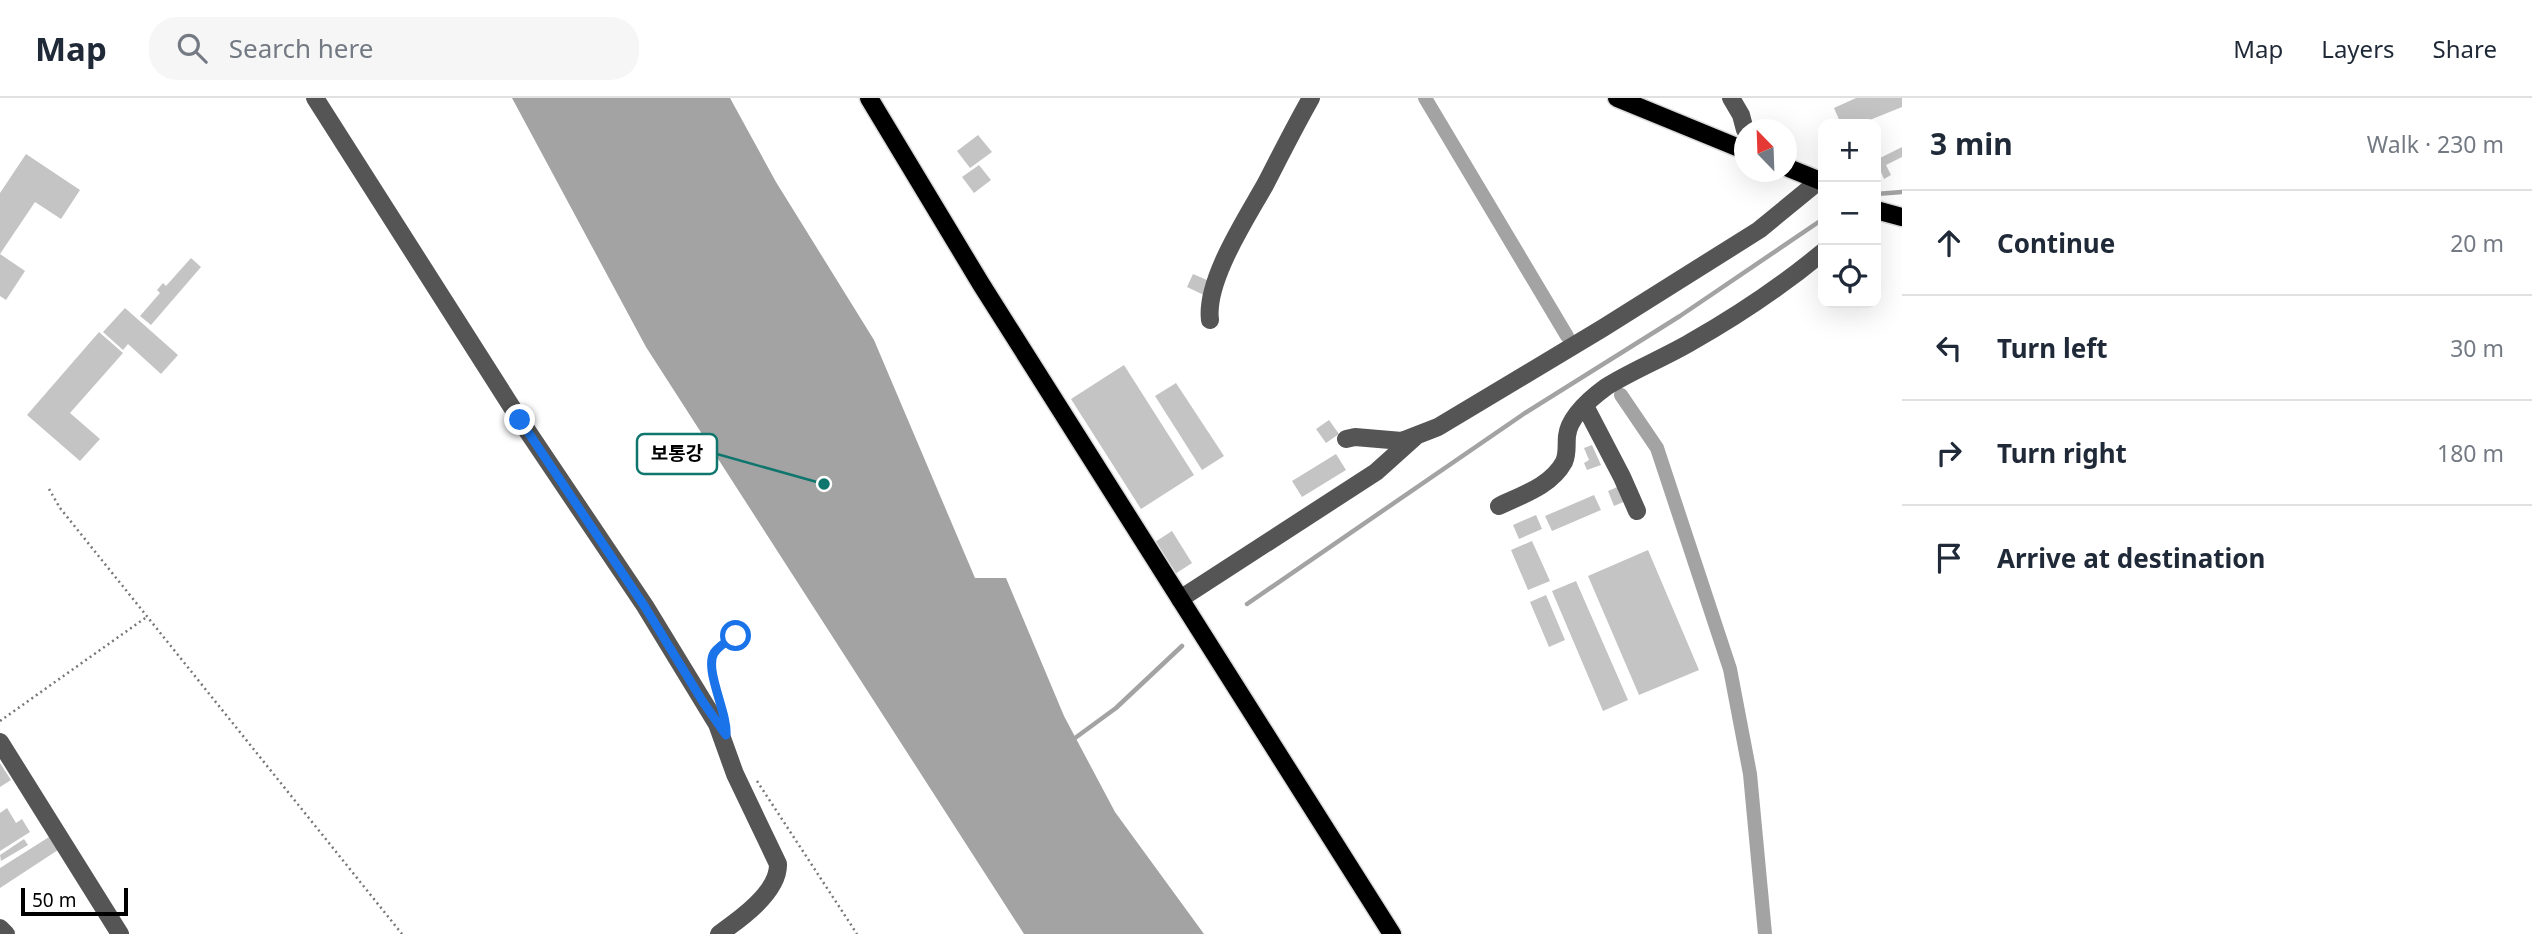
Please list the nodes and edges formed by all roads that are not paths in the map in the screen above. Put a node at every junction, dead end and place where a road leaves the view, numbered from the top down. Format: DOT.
graph roads {
  1 [pos="315,98"];
  2 [pos="869,98"];
  3 [pos="1311,98"];
  4 [pos="1617,98"];
  5 [pos="1731,98"];
  6 [pos="1741,119"];
  7 [pos="1734,137"];
  8 [pos="1797,171"];
  9 [pos="1818,179"];
  10 [pos="1821,182"];
  11 [pos="1881,211"];
  12 [pos="1902,217"];
  13 [pos="1818,256"];
  14 [pos="1210,320"];
  15 [pos="1586,406"];
  16 [pos="1415,438"];
  17 [pos="1346,439"];
  18 [pos="1499,506"];
  19 [pos="1637,511"];
  20 [pos="1180,599"];
  21 [pos="0,742"];
  22 [pos="0,928"];
  23 [pos="6,934"];
  24 [pos="120,934"];
  25 [pos="719,934"];
  26 [pos="1392,934"];
  1 -- 25 [label="street"];
  2 -- 20 [label="main road"];
  3 -- 14 [label="street"];
  4 -- 7 [label="main road"];
  5 -- 6 [label="street"];
  8 -- 9 [label="main road"];
  10 -- 16 [label="street"];
  11 -- 12 [label="main road"];
  13 -- 15 [label="street"];
  15 -- 18 [label="street"];
  15 -- 19 [label="street"];
  16 -- 17 [label="street"];
  16 -- 20 [label="street"];
  20 -- 26 [label="main road"];
  21 -- 24 [label="street"];
  22 -- 23 [label="street"];
}
